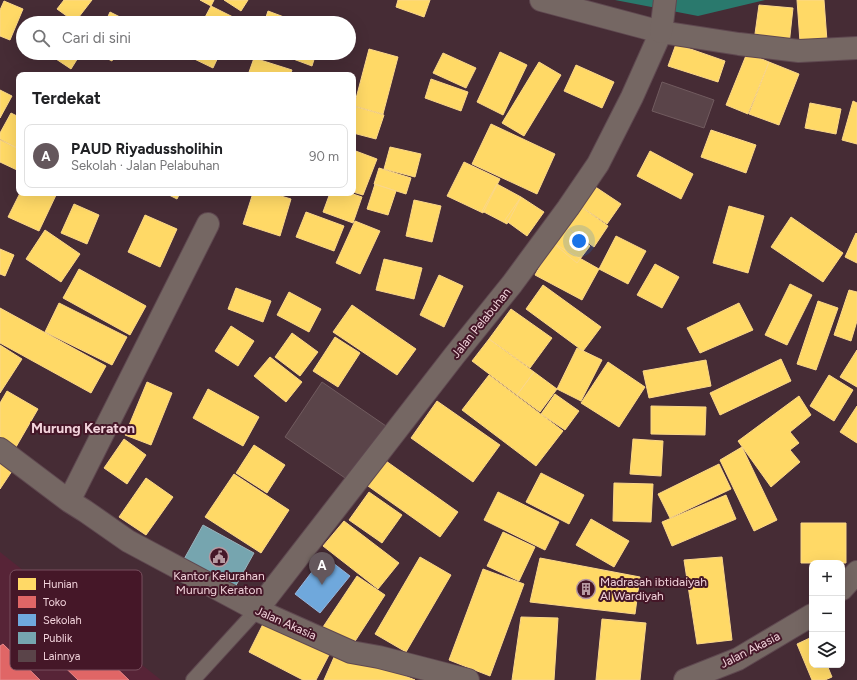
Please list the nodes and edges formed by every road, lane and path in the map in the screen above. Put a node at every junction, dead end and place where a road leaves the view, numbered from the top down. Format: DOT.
graph roads {
  1 [pos="541,0"];
  2 [pos="663,14"];
  3 [pos="857,48"];
  4 [pos="208,224"];
  5 [pos="0,448"];
  6 [pos="69,501"];
  7 [pos="857,572"];
  8 [pos="845,586"];
  9 [pos="257,610"];
  10 [pos="809,617"];
  11 [pos="193,680"];
  12 [pos="468,680"];
  13 [pos="685,680"];
  1 -- 2 [label="street"];
  2 -- 3 [label="street"];
  2 -- 9 [label="street, Jalan Pelabuhan"];
  4 -- 6 [label="street"];
  5 -- 6 [label="street, Jalan Akasia"];
  6 -- 9 [label="street, Jalan Akasia"];
  7 -- 8 [label="street"];
  9 -- 11 [label="lane"];
  9 -- 12 [label="street, Jalan Akasia"];
  10 -- 13 [label="street, Jalan Akasia"];
}
